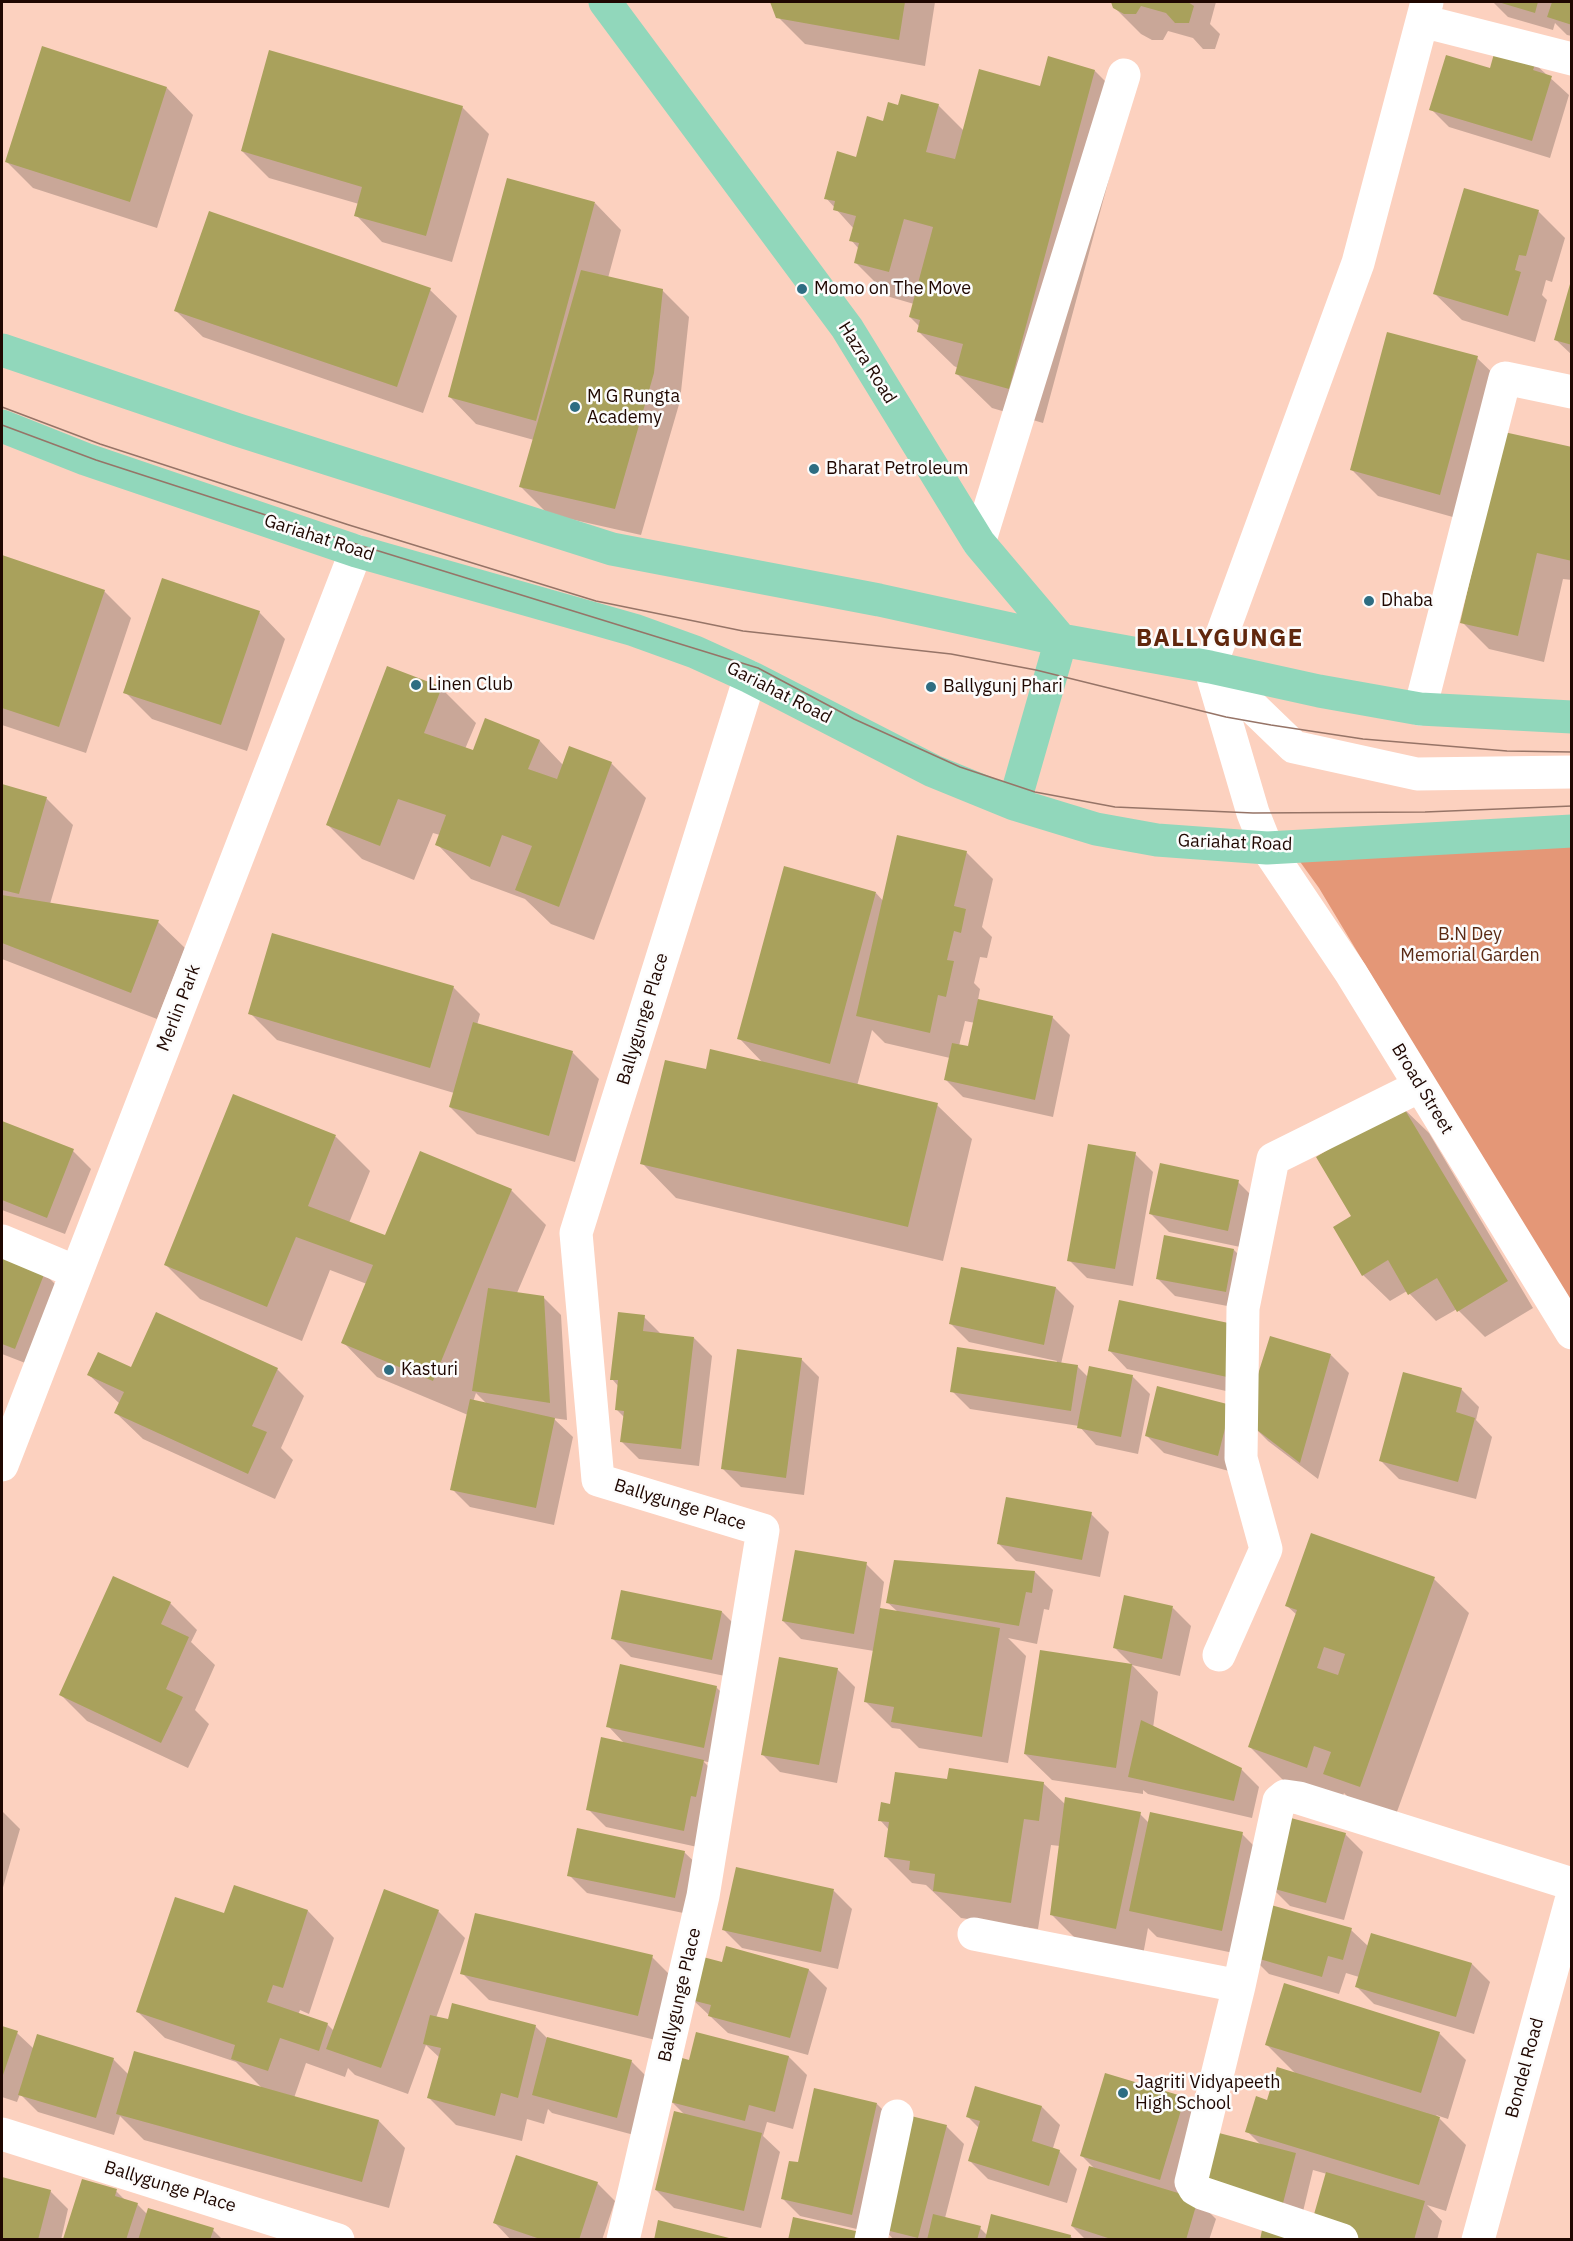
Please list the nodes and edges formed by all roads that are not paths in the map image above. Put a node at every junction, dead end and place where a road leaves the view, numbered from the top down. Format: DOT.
graph roads {
  1 [pos="605,2"];
  2 [pos="1424,11"];
  3 [pos="1572,59"];
  4 [pos="1124,75"];
  5 [pos="2,350"];
  6 [pos="1572,392"];
  7 [pos="2,426"];
  8 [pos="979,543"];
  9 [pos="356,551"];
  10 [pos="1061,639"];
  11 [pos="1210,667"];
  12 [pos="750,676"];
  13 [pos="1420,709"];
  14 [pos="1572,717"];
  15 [pos="1572,772"];
  16 [pos="1014,804"];
  17 [pos="1572,831"];
  18 [pos="1267,848"];
  19 [pos="1420,1086"];
  20 [pos="2,1241"];
  21 [pos="76,1272"];
  22 [pos="1572,1333"];
  23 [pos="2,1465"];
  24 [pos="1219,1655"];
  25 [pos="1572,1884"];
  26 [pos="1572,1897"];
  27 [pos="974,1934"];
  28 [pos="1239,1986"];
  29 [pos="897,2116"];
  30 [pos="2,2134"];
  31 [pos="338,2240"];
  32 [pos="623,2240"];
  33 [pos="871,2240"];
  34 [pos="1342,2240"];
  35 [pos="1478,2240"];
  1 -- 8 [label="main road, Hazra Road"];
  2 -- 3 [label="street"];
  2 -- 11 [label="street"];
  4 -- 8 [label="street"];
  5 -- 10 [label="main road"];
  6 -- 13 [label="street"];
  7 -- 9 [label="main road, Gariahat Road"];
  8 -- 10 [label="main road, Hazra Road"];
  9 -- 12 [label="main road, Gariahat Road"];
  9 -- 21 [label="street, Merlin Park"];
  10 -- 11 [label="main road"];
  10 -- 16 [label="main road"];
  11 -- 13 [label="main road"];
  11 -- 15 [label="street"];
  11 -- 18 [label="street, Broad Street"];
  12 -- 16 [label="main road, Gariahat Road"];
  12 -- 32 [label="street, Ballygunge Place"];
  13 -- 14 [label="main road"];
  16 -- 18 [label="main road, Gariahat Road"];
  17 -- 18 [label="main road, Gariahat Road"];
  18 -- 19 [label="street, Broad Street"];
  19 -- 22 [label="street, Broad Street"];
  19 -- 24 [label="street"];
  20 -- 21 [label="street"];
  21 -- 23 [label="street, Merlin Park"];
  25 -- 28 [label="street"];
  26 -- 35 [label="street, Bondel Road"];
  27 -- 28 [label="street"];
  28 -- 34 [label="street"];
  29 -- 33 [label="street"];
  30 -- 31 [label="street, Ballygunge Place"];
}
